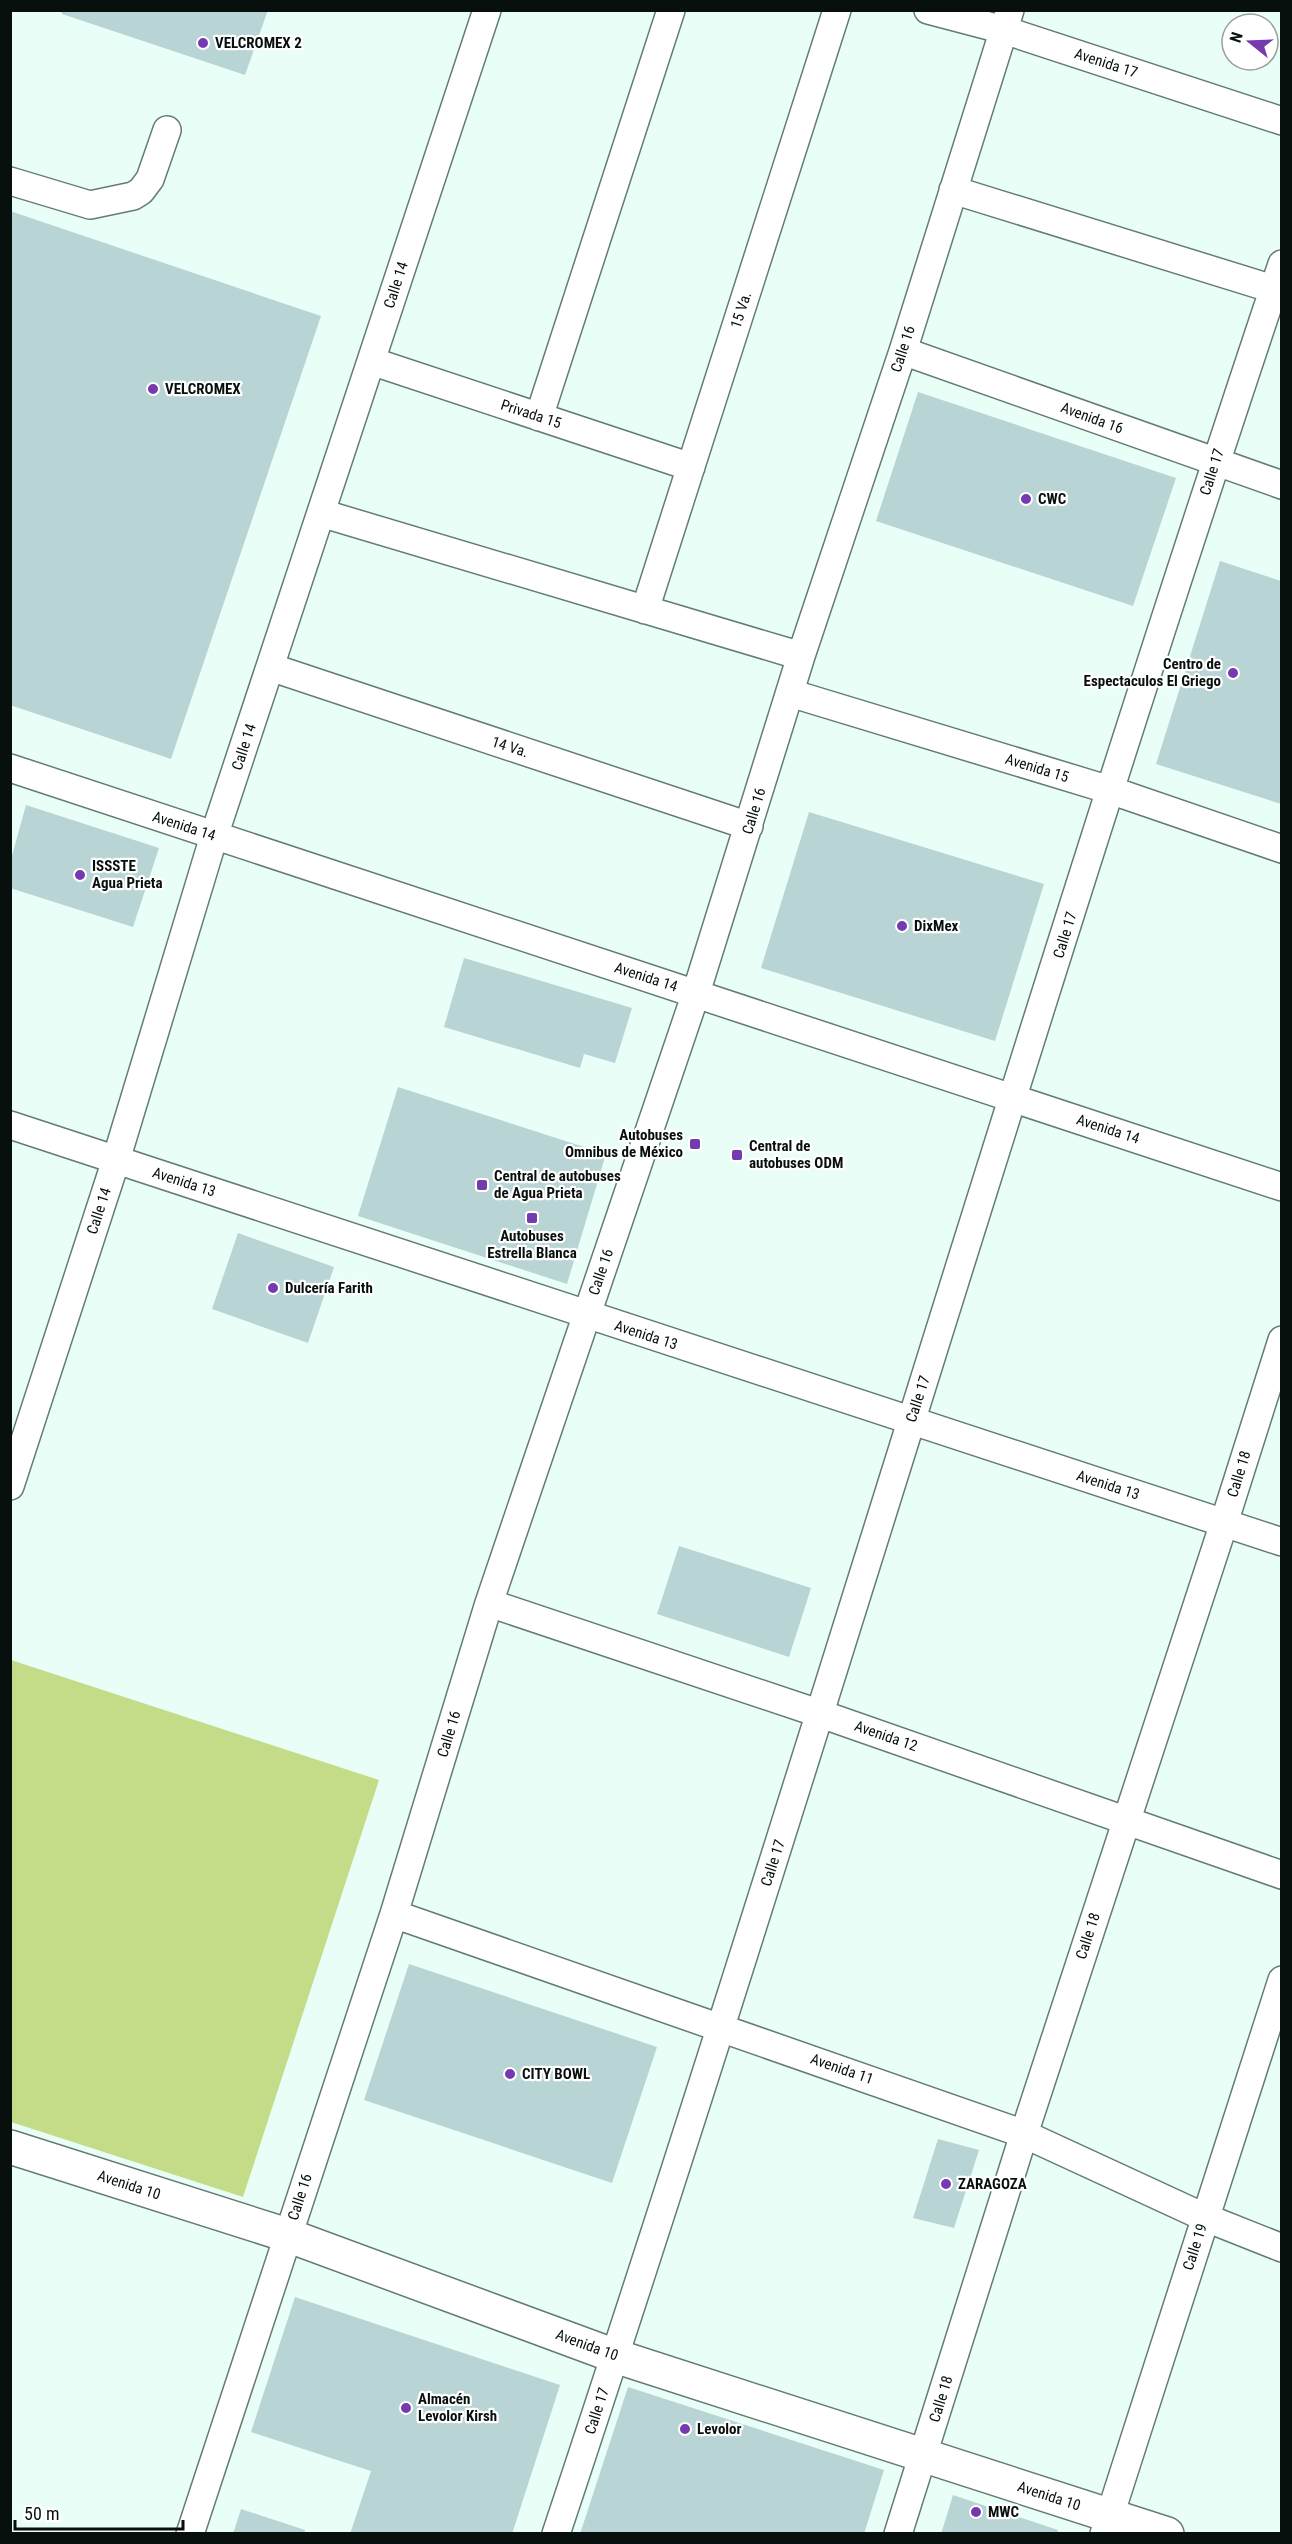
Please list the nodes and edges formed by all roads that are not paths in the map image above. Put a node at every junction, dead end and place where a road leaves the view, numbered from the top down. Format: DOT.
graph roads {
  1 [pos="487,10"];
  2 [pos="671,10"];
  3 [pos="837,10"];
  4 [pos="928,10"];
  5 [pos="1007,20"];
  6 [pos="1281,121"];
  7 [pos="167,130"];
  8 [pos="10,181"];
  9 [pos="953,190"];
  10 [pos="1277,277"];
  11 [pos="903,351"];
  12 [pos="371,361"];
  13 [pos="539,417"];
  14 [pos="1215,462"];
  15 [pos="691,467"];
  16 [pos="1281,485"];
  17 [pos="321,513"];
  18 [pos="645,610"];
  19 [pos="801,656"];
  20 [pos="270,667"];
  21 [pos="790,693"];
  22 [pos="10,768"];
  23 [pos="1110,790"];
  24 [pos="749,826"];
  25 [pos="214,836"];
  26 [pos="1281,849"];
  27 [pos="696,993"];
  28 [pos="1014,1098"];
  29 [pos="10,1125"];
  30 [pos="116,1160"];
  31 [pos="1281,1187"];
  32 [pos="587,1316"];
  33 [pos="1281,1340"];
  34 [pos="911,1420"];
  35 [pos="10,1486"];
  36 [pos="1224,1523"];
  37 [pos="1281,1542"];
  38 [pos="489,1603"];
  39 [pos="821,1714"];
  40 [pos="1126,1820"];
  41 [pos="1281,1875"];
  42 [pos="394,1914"];
  43 [pos="1281,1980"];
  44 [pos="720,2026"];
  45 [pos="1024,2134"];
  46 [pos="10,2147"];
  47 [pos="1204,2217"];
  48 [pos="287,2235"];
  49 [pos="1281,2248"];
  50 [pos="615,2356"];
  51 [pos="923,2456"];
  52 [pos="1107,2524"];
  53 [pos="190,2534"];
  54 [pos="556,2534"];
  55 [pos="898,2534"];
  56 [pos="1167,2534"];
  1 -- 12 [label="street, Calle 14"];
  2 -- 13 [label="street"];
  3 -- 15 [label="street, 15 Va."];
  4 -- 5 [label="street, Avenida 17"];
  5 -- 6 [label="street, Avenida 17"];
  5 -- 9 [label="street, Calle 16"];
  7 -- 8 [label="street"];
  9 -- 10 [label="street"];
  9 -- 11 [label="street, Calle 16"];
  10 -- 14 [label="street, Calle 17"];
  11 -- 14 [label="street, Avenida 16"];
  11 -- 19 [label="street, Calle 16"];
  12 -- 13 [label="street, Privada 15"];
  12 -- 17 [label="street, Calle 14"];
  13 -- 15 [label="street, Privada 15"];
  14 -- 16 [label="street, Avenida 16"];
  14 -- 23 [label="street, Calle 17"];
  15 -- 18 [label="street, 15 Va."];
  17 -- 18 [label="street"];
  17 -- 20 [label="street, Calle 14"];
  18 -- 19 [label="street"];
  19 -- 21 [label="street, Calle 16"];
  20 -- 24 [label="street, 14 Va."];
  20 -- 25 [label="street, Calle 14"];
  21 -- 23 [label="street, Avenida 15"];
  21 -- 24 [label="street, Calle 16"];
  22 -- 25 [label="street, Avenida 14"];
  23 -- 26 [label="street, Avenida 15"];
  23 -- 28 [label="street, Calle 17"];
  24 -- 27 [label="street, Calle 16"];
  25 -- 27 [label="street, Avenida 14"];
  25 -- 30 [label="street, Calle 14"];
  27 -- 28 [label="street, Avenida 14"];
  27 -- 32 [label="street, Calle 16"];
  28 -- 31 [label="street, Avenida 14"];
  28 -- 34 [label="street, Calle 17"];
  29 -- 30 [label="street, Avenida 13"];
  30 -- 32 [label="street, Avenida 13"];
  30 -- 35 [label="street, Calle 14"];
  32 -- 34 [label="street, Avenida 13"];
  32 -- 38 [label="street, Calle 16"];
  33 -- 36 [label="street, Calle 18"];
  34 -- 36 [label="street, Avenida 13"];
  34 -- 39 [label="street, Calle 17"];
  36 -- 37 [label="street, Avenida 13"];
  36 -- 40 [label="street, Calle 18"];
  38 -- 39 [label="street, Avenida 12"];
  38 -- 42 [label="street, Calle 16"];
  39 -- 40 [label="street, Avenida 12"];
  39 -- 44 [label="street, Calle 17"];
  40 -- 41 [label="street, Avenida 12"];
  40 -- 45 [label="street, Calle 18"];
  42 -- 44 [label="street, Avenida 11"];
  42 -- 48 [label="street, Calle 16"];
  43 -- 47 [label="street, Calle 19"];
  44 -- 45 [label="street, Avenida 11"];
  44 -- 50 [label="street, Calle 17"];
  45 -- 47 [label="street, Avenida 11"];
  45 -- 51 [label="street, Calle 18"];
  46 -- 48 [label="main road, Avenida 10"];
  47 -- 49 [label="street, Avenida 11"];
  47 -- 52 [label="street, Calle 19"];
  48 -- 50 [label="main road, Avenida 10"];
  48 -- 53 [label="street, Calle 16"];
  50 -- 51 [label="main road, Avenida 10"];
  50 -- 54 [label="street, Calle 17"];
  51 -- 52 [label="main road, Avenida 10"];
  51 -- 55 [label="street, Calle 18"];
  52 -- 56 [label="main road, Avenida 10"];
}
